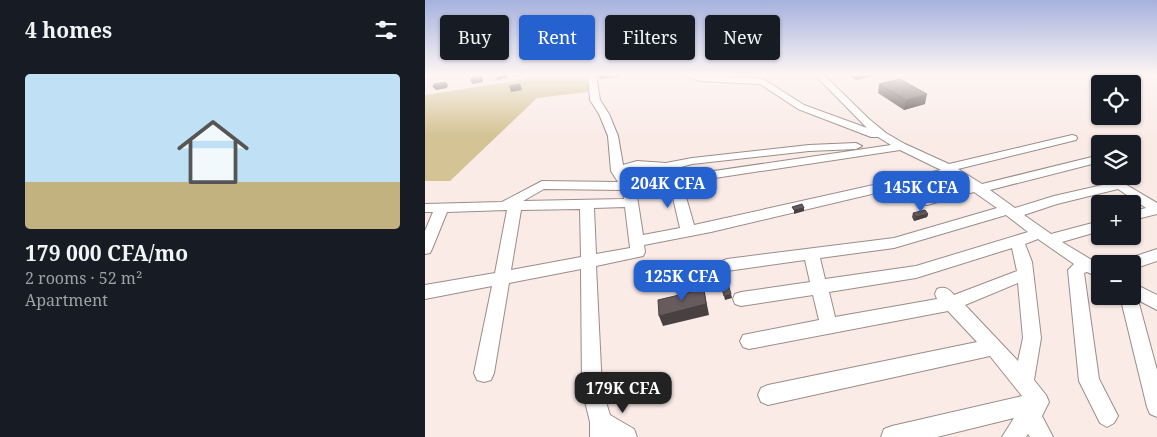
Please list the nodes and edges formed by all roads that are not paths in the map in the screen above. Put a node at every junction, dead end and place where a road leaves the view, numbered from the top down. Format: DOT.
graph roads {
  1 [pos="595,95"];
  2 [pos="784,95"];
  3 [pos="839,95"];
  4 [pos="1072,138"];
  5 [pos="896,148"];
  6 [pos="1091,160"];
  7 [pos="945,167"];
  8 [pos="617,171"];
  9 [pos="675,180"];
  10 [pos="629,187"];
  11 [pos="977,188"];
  12 [pos="927,201"];
  13 [pos="631,203"];
  14 [pos="587,204"];
  15 [pos="510,206"];
  16 [pos="425,208"];
  17 [pos="442,208"];
  18 [pos="1157,209"];
  19 [pos="1010,212"];
  20 [pos="1141,214"];
  21 [pos="1091,228"];
  22 [pos="688,230"];
  23 [pos="428,234"];
  24 [pos="1044,237"];
  25 [pos="637,241"];
  26 [pos="1017,241"];
  27 [pos="425,248"];
  28 [pos="811,254"];
  29 [pos="1157,255"];
  30 [pos="1141,260"];
  31 [pos="588,261"];
  32 [pos="727,264"];
  33 [pos="1091,268"];
  34 [pos="1091,271"];
  35 [pos="1025,274"];
  36 [pos="502,276"];
  37 [pos="819,287"];
  38 [pos="425,292"];
  39 [pos="1141,295"];
  40 [pos="948,298"];
  41 [pos="741,299"];
  42 [pos="1157,304"];
  43 [pos="1130,305"];
  44 [pos="829,326"];
  45 [pos="749,341"];
  46 [pos="994,347"];
  47 [pos="484,373"];
  48 [pos="1024,382"];
  49 [pos="768,395"];
  50 [pos="1034,408"];
  51 [pos="1157,408"];
  52 [pos="1107,416"];
  53 [pos="601,429"];
  54 [pos="626,437"];
  55 [pos="892,437"];
  56 [pos="1013,437"];
  57 [pos="1042,437"];
  1 -- 8 [label="street"];
  2 -- 5 [label="street"];
  3 -- 7 [label="street"];
  4 -- 7 [label="street"];
  5 -- 7 [label="street"];
  5 -- 8 [label="street"];
  5 -- 9 [label="street"];
  6 -- 11 [label="street"];
  7 -- 11 [label="street"];
  7 -- 22 [label="street"];
  8 -- 10 [label="street"];
  9 -- 10 [label="street"];
  9 -- 22 [label="street"];
  10 -- 13 [label="street"];
  10 -- 15 [label="street"];
  11 -- 12 [label="street"];
  11 -- 19 [label="street"];
  13 -- 14 [label="street"];
  13 -- 25 [label="street"];
  14 -- 15 [label="street"];
  14 -- 31 [label="street"];
  15 -- 17 [label="street"];
  15 -- 36 [label="street"];
  16 -- 17 [label="street"];
  17 -- 23 [label="street"];
  18 -- 19 [label="street"];
  18 -- 20 [label="street"];
  19 -- 24 [label="street"];
  19 -- 28 [label="street"];
  21 -- 24 [label="street"];
  22 -- 25 [label="street"];
  23 -- 27 [label="street"];
  24 -- 26 [label="street"];
  24 -- 33 [label="street"];
  25 -- 31 [label="street"];
  26 -- 35 [label="street"];
  26 -- 37 [label="street"];
  28 -- 32 [label="street"];
  28 -- 37 [label="street"];
  29 -- 30 [label="street"];
  31 -- 36 [label="street"];
  31 -- 53 [label="street"];
  34 -- 52 [label="street"];
  35 -- 40 [label="street"];
  35 -- 48 [label="street"];
  36 -- 38 [label="street"];
  36 -- 47 [label="street"];
  37 -- 41 [label="street"];
  37 -- 44 [label="street"];
  39 -- 42 [label="street"];
  40 -- 44 [label="street"];
  40 -- 46 [label="street"];
  43 -- 51 [label="street"];
  44 -- 45 [label="street"];
  46 -- 48 [label="street"];
  46 -- 49 [label="street"];
  48 -- 50 [label="street"];
  50 -- 55 [label="street"];
  50 -- 56 [label="street"];
  50 -- 57 [label="street"];
  53 -- 54 [label="street"];
}
